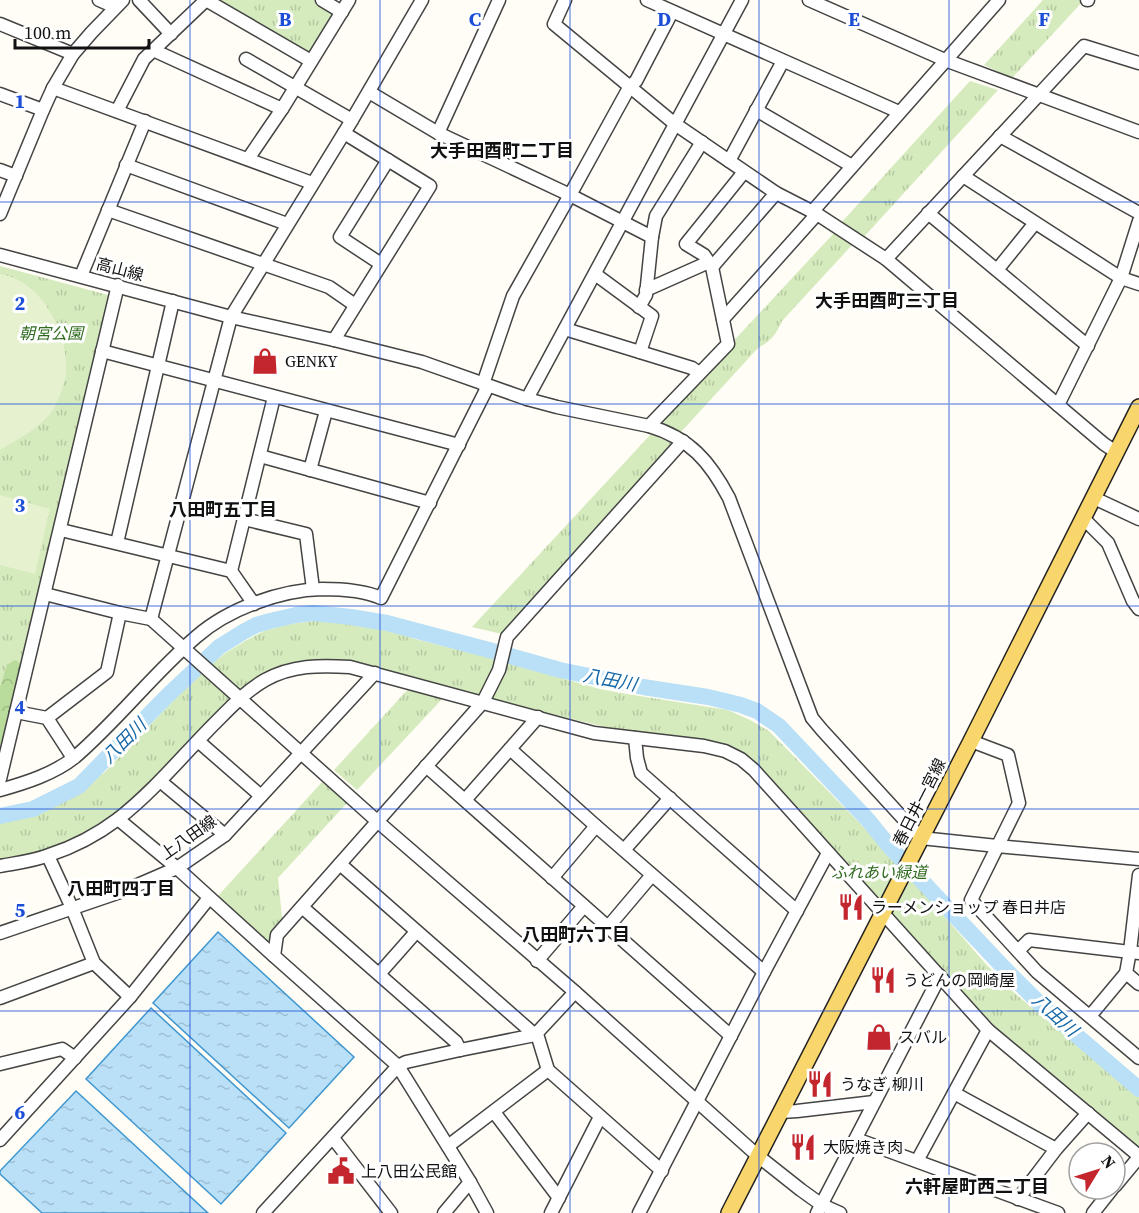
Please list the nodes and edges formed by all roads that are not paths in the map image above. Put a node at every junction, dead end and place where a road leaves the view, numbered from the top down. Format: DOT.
graph roads {
  1 [pos="99,0"];
  2 [pos="139,0"];
  3 [pos="206,0"];
  4 [pos="322,0"];
  5 [pos="349,0"];
  6 [pos="422,0"];
  7 [pos="500,0"];
  8 [pos="565,0"];
  9 [pos="646,0"];
  10 [pos="742,0"];
  11 [pos="809,0"];
  12 [pos="998,0"];
  13 [pos="119,4"];
  14 [pos="342,12"];
  15 [pos="672,12"];
  16 [pos="0,24"];
  17 [pos="171,34"];
  18 [pos="724,34"];
  19 [pos="153,50"];
  20 [pos="73,54"];
  21 [pos="246,59"];
  22 [pos="945,60"];
  23 [pos="312,61"];
  24 [pos="783,61"];
  25 [pos="1139,63"];
  26 [pos="630,86"];
  27 [pos="295,87"];
  28 [pos="53,88"];
  29 [pos="369,92"];
  30 [pos="0,94"];
  31 [pos="1038,95"];
  32 [pos="282,109"];
  33 [pos="43,110"];
  34 [pos="756,110"];
  35 [pos="117,111"];
  36 [pos="899,112"];
  37 [pos="352,120"];
  38 [pos="145,121"];
  39 [pos="675,124"];
  40 [pos="1139,132"];
  41 [pos="344,133"];
  42 [pos="438,133"];
  43 [pos="1000,136"];
  44 [pos="702,142"];
  45 [pos="248,159"];
  46 [pos="388,160"];
  47 [pos="729,161"];
  48 [pos="126,165"];
  49 [pos="852,166"];
  50 [pos="0,170"];
  51 [pos="744,172"];
  52 [pos="16,176"];
  53 [pos="963,176"];
  54 [pos="312,183"];
  55 [pos="776,193"];
  56 [pos="570,195"];
  57 [pos="108,210"];
  58 [pos="814,213"];
  59 [pos="928,213"];
  60 [pos="1139,213"];
  61 [pos="0,214"];
  62 [pos="623,221"];
  63 [pos="1139,221"];
  64 [pos="1035,223"];
  65 [pos="287,224"];
  66 [pos="652,237"];
  67 [pos="0,255"];
  68 [pos="886,259"];
  69 [pos="262,264"];
  70 [pos="381,264"];
  71 [pos="710,265"];
  72 [pos="997,270"];
  73 [pos="595,274"];
  74 [pos="81,276"];
  75 [pos="1121,278"];
  76 [pos="1139,284"];
  77 [pos="118,285"];
  78 [pos="646,290"];
  79 [pos="173,301"];
  80 [pos="355,305"];
  81 [pos="639,307"];
  82 [pos="231,316"];
  83 [pos="723,319"];
  84 [pos="565,328"];
  85 [pos="334,340"];
  86 [pos="1088,346"];
  87 [pos="102,351"];
  88 [pos="640,352"];
  89 [pos="158,366"];
  90 [pos="699,373"];
  91 [pos="214,380"];
  92 [pos="486,385"];
  93 [pos="274,397"];
  94 [pos="527,399"];
  95 [pos="1058,405"];
  96 [pos="1139,407"];
  97 [pos="326,411"];
  98 [pos="649,426"];
  99 [pos="1134,431"];
  100 [pos="683,441"];
  101 [pos="459,445"];
  102 [pos="1116,452"];
  103 [pos="260,456"];
  104 [pos="310,470"];
  105 [pos="1094,498"];
  106 [pos="429,503"];
  107 [pos="244,519"];
  108 [pos="1084,519"];
  109 [pos="1139,519"];
  110 [pos="61,530"];
  111 [pos="117,543"];
  112 [pos="168,555"];
  113 [pos="231,571"];
  114 [pos="313,589"];
  115 [pos="45,594"];
  116 [pos="1137,603"];
  117 [pos="254,604"];
  118 [pos="120,613"];
  119 [pos="151,619"];
  120 [pos="184,648"];
  121 [pos="375,673"];
  122 [pos="240,698"];
  123 [pos="483,702"];
  124 [pos="16,712"];
  125 [pos="538,717"];
  126 [pos="47,718"];
  127 [pos="635,738"];
  128 [pos="198,741"];
  129 [pos="972,741"];
  130 [pos="510,749"];
  131 [pos="301,753"];
  132 [pos="73,758"];
  133 [pos="426,766"];
  134 [pos="0,778"];
  135 [pos="160,781"];
  136 [pos="0,790"];
  137 [pos="261,796"];
  138 [pos="670,798"];
  139 [pos="465,801"];
  140 [pos="118,819"];
  141 [pos="377,821"];
  142 [pos="596,826"];
  143 [pos="225,835"];
  144 [pos="917,844"];
  145 [pos="997,846"];
  146 [pos="624,850"];
  147 [pos="828,853"];
  148 [pos="48,856"];
  149 [pos="1139,859"];
  150 [pos="340,864"];
  151 [pos="0,866"];
  152 [pos="177,868"];
  153 [pos="652,875"];
  154 [pos="1139,875"];
  155 [pos="552,878"];
  156 [pos="209,898"];
  157 [pos="584,906"];
  158 [pos="302,907"];
  159 [pos="72,908"];
  160 [pos="885,910"];
  161 [pos="797,911"];
  162 [pos="608,927"];
  163 [pos="416,932"];
  164 [pos="0,933"];
  165 [pos="1018,951"];
  166 [pos="1134,952"];
  167 [pos="274,956"];
  168 [pos="537,961"];
  169 [pos="94,963"];
  170 [pos="764,972"];
  171 [pos="1126,973"];
  172 [pos="379,974"];
  173 [pos="940,976"];
  174 [pos="1139,984"];
  175 [pos="575,992"];
  176 [pos="130,997"];
  177 [pos="0,998"];
  178 [pos="1090,1016"];
  179 [pos="988,1030"];
  180 [pos="536,1035"];
  181 [pos="731,1036"];
  182 [pos="460,1050"];
  183 [pos="75,1058"];
  184 [pos="1139,1058"];
  185 [pos="0,1064"];
  186 [pos="398,1066"];
  187 [pos="548,1070"];
  188 [pos="954,1092"];
  189 [pos="697,1101"];
  190 [pos="874,1102"];
  191 [pos="494,1112"];
  192 [pos="781,1112"];
  193 [pos="1088,1113"];
  194 [pos="600,1117"];
  195 [pos="333,1138"];
  196 [pos="856,1139"];
  197 [pos="0,1140"];
  198 [pos="448,1146"];
  199 [pos="1056,1149"];
  200 [pos="758,1156"];
  201 [pos="1139,1156"];
  202 [pos="917,1161"];
  203 [pos="662,1171"];
  204 [pos="1127,1171"];
  205 [pos="470,1182"];
  206 [pos="559,1198"];
  207 [pos="1018,1199"];
  208 [pos="1103,1201"];
  209 [pos="820,1209"];
  210 [pos="263,1213"];
  211 [pos="391,1213"];
  212 [pos="444,1213"];
  213 [pos="487,1213"];
  214 [pos="551,1213"];
  215 [pos="639,1213"];
  216 [pos="729,1213"];
  217 [pos="840,1213"];
  218 [pos="1058,1213"];
  219 [pos="1093,1213"];
  1 -- 13 [label="street"];
  2 -- 17 [label="street"];
  3 -- 17 [label="street"];
  3 -- 23 [label="street"];
  4 -- 14 [label="street"];
  5 -- 14 [label="street"];
  6 -- 29 [label="street"];
  7 -- 42 [label="street"];
  8 -- 26 [label="street"];
  9 -- 15 [label="street"];
  10 -- 18 [label="street"];
  11 -- 22 [label="street"];
  12 -- 22 [label="street"];
  13 -- 20 [label="street"];
  14 -- 23 [label="street"];
  15 -- 18 [label="street"];
  15 -- 26 [label="street"];
  16 -- 20 [label="street"];
  17 -- 19 [label="street"];
  18 -- 24 [label="street"];
  18 -- 39 [label="street"];
  19 -- 32 [label="street"];
  19 -- 35 [label="street"];
  20 -- 28 [label="street"];
  21 -- 27 [label="street"];
  22 -- 31 [label="street"];
  22 -- 36 [label="street"];
  23 -- 27 [label="street"];
  24 -- 34 [label="street"];
  24 -- 36 [label="street"];
  25 -- 31 [label="street"];
  26 -- 39 [label="street"];
  26 -- 56 [label="street"];
  27 -- 32 [label="street"];
  27 -- 37 [label="street"];
  28 -- 33 [label="street"];
  28 -- 35 [label="street"];
  29 -- 37 [label="street"];
  29 -- 42 [label="street"];
  30 -- 33 [label="street"];
  31 -- 40 [label="street"];
  31 -- 43 [label="street"];
  32 -- 45 [label="street"];
  33 -- 52 [label="street"];
  34 -- 47 [label="street"];
  34 -- 49 [label="street"];
  35 -- 38 [label="street"];
  36 -- 49 [label="street"];
  37 -- 41 [label="street"];
  38 -- 45 [label="street"];
  38 -- 48 [label="street"];
  39 -- 44 [label="street"];
  39 -- 62 [label="street"];
  41 -- 46 [label="street"];
  41 -- 54 [label="street"];
  42 -- 56 [label="street"];
  43 -- 53 [label="street"];
  43 -- 60 [label="street"];
  44 -- 47 [label="street"];
  44 -- 66 [label="street"];
  45 -- 54 [label="street"];
  46 -- 70 [label="street"];
  46 -- 70 [label="street"];
  47 -- 51 [label="street"];
  48 -- 57 [label="street"];
  48 -- 65 [label="street"];
  49 -- 58 [label="street"];
  50 -- 52 [label="street"];
  51 -- 55 [label="street"];
  51 -- 71 [label="street"];
  52 -- 61 [label="street"];
  53 -- 59 [label="street"];
  53 -- 64 [label="street"];
  54 -- 65 [label="street"];
  55 -- 58 [label="street"];
  55 -- 71 [label="street"];
  56 -- 62 [label="street"];
  56 -- 92 [label="street"];
  57 -- 69 [label="street"];
  57 -- 74 [label="street"];
  58 -- 68 [label="street"];
  58 -- 83 [label="street"];
  59 -- 68 [label="street"];
  59 -- 72 [label="street"];
  62 -- 66 [label="street"];
  62 -- 73 [label="street"];
  63 -- 75 [label="street"];
  64 -- 72 [label="street"];
  64 -- 75 [label="street"];
  65 -- 69 [label="street"];
  66 -- 78 [label="street"];
  67 -- 74 [label="street, 高山線"];
  68 -- 95 [label="street"];
  69 -- 80 [label="street"];
  69 -- 82 [label="street"];
  70 -- 80 [label="street"];
  71 -- 78 [label="street"];
  71 -- 83 [label="street"];
  72 -- 86 [label="street"];
  73 -- 81 [label="street"];
  73 -- 84 [label="street"];
  74 -- 77 [label="street, 高山線"];
  75 -- 76 [label="street"];
  75 -- 86 [label="street"];
  77 -- 79 [label="street, 高山線"];
  77 -- 87 [label="street"];
  78 -- 81 [label="street"];
  79 -- 82 [label="street, 高山線"];
  79 -- 89 [label="street"];
  80 -- 85 [label="street"];
  81 -- 88 [label="street"];
  82 -- 85 [label="street, 高山線"];
  82 -- 91 [label="street"];
  83 -- 90 [label="street"];
  84 -- 88 [label="street"];
  84 -- 94 [label="street"];
  85 -- 92 [label="street, 高山線"];
  86 -- 95 [label="street"];
  87 -- 89 [label="street"];
  87 -- 110 [label="street"];
  88 -- 90 [label="street"];
  89 -- 91 [label="street"];
  89 -- 111 [label="street"];
  90 -- 98 [label="street"];
  91 -- 93 [label="street"];
  91 -- 112 [label="street"];
  92 -- 94 [label="street, 高山線"];
  92 -- 101 [label="street"];
  93 -- 97 [label="street"];
  93 -- 103 [label="street"];
  94 -- 98 [label="street, 高山線"];
  95 -- 102 [label="street"];
  96 -- 99 [label="main road, 春日井一宮線"];
  97 -- 101 [label="street"];
  97 -- 104 [label="street"];
  98 -- 100 [label="street, 高山線"];
  99 -- 102 [label="main road, 春日井一宮線"];
  100 -- 123 [label="street"];
  100 -- 144 [label="street, 高山線"];
  101 -- 106 [label="street"];
  102 -- 105 [label="main road, 春日井一宮線"];
  103 -- 104 [label="street"];
  103 -- 107 [label="street"];
  104 -- 106 [label="street"];
  105 -- 108 [label="main road, 春日井一宮線"];
  105 -- 109 [label="street"];
  106 -- 114 [label="street"];
  107 -- 113 [label="street"];
  107 -- 114 [label="street"];
  108 -- 116 [label="street"];
  108 -- 129 [label="main road, 春日井一宮線"];
  110 -- 111 [label="street"];
  110 -- 115 [label="street"];
  111 -- 112 [label="street"];
  112 -- 113 [label="street"];
  112 -- 119 [label="street"];
  113 -- 117 [label="street"];
  114 -- 117 [label="street"];
  115 -- 118 [label="street"];
  115 -- 124 [label="street"];
  117 -- 120 [label="street"];
  118 -- 119 [label="street"];
  118 -- 126 [label="street"];
  119 -- 120 [label="street"];
  120 -- 122 [label="street"];
  120 -- 132 [label="street"];
  121 -- 122 [label="street"];
  121 -- 123 [label="street"];
  121 -- 131 [label="street, 上八田線"];
  122 -- 128 [label="street"];
  122 -- 131 [label="street"];
  123 -- 125 [label="street"];
  123 -- 133 [label="street"];
  124 -- 126 [label="street"];
  124 -- 134 [label="street"];
  125 -- 127 [label="street"];
  125 -- 130 [label="street"];
  126 -- 132 [label="street"];
  127 -- 138 [label="street"];
  127 -- 147 [label="street"];
  128 -- 135 [label="street"];
  128 -- 137 [label="street"];
  129 -- 144 [label="main road, 春日井一宮線"];
  129 -- 145 [label="street"];
  130 -- 139 [label="street"];
  130 -- 142 [label="street"];
  131 -- 137 [label="street, 上八田線"];
  131 -- 141 [label="street"];
  132 -- 136 [label="street"];
  133 -- 139 [label="street"];
  133 -- 141 [label="street"];
  135 -- 140 [label="street"];
  135 -- 143 [label="street"];
  137 -- 143 [label="street, 上八田線"];
  138 -- 146 [label="street"];
  138 -- 161 [label="street"];
  139 -- 155 [label="street"];
  140 -- 148 [label="street"];
  140 -- 152 [label="street"];
  141 -- 150 [label="street"];
  141 -- 168 [label="street"];
  142 -- 146 [label="street"];
  142 -- 155 [label="street"];
  143 -- 152 [label="street, 上八田線"];
  144 -- 145 [label="street"];
  144 -- 160 [label="main road, 春日井一宮線"];
  145 -- 149 [label="street"];
  145 -- 165 [label="street"];
  146 -- 153 [label="street"];
  147 -- 160 [label="street"];
  147 -- 161 [label="street"];
  148 -- 151 [label="street"];
  148 -- 159 [label="street"];
  150 -- 158 [label="street"];
  150 -- 163 [label="street"];
  152 -- 156 [label="street"];
  152 -- 159 [label="street, 上八田線"];
  153 -- 162 [label="street"];
  153 -- 170 [label="street"];
  154 -- 166 [label="street"];
  155 -- 157 [label="street"];
  156 -- 167 [label="street"];
  156 -- 176 [label="street"];
  157 -- 162 [label="street"];
  157 -- 168 [label="street"];
  158 -- 167 [label="street"];
  158 -- 172 [label="street"];
  159 -- 164 [label="street, 上八田線"];
  159 -- 169 [label="street"];
  160 -- 173 [label="street"];
  160 -- 192 [label="main road, 春日井一宮線"];
  161 -- 170 [label="street"];
  162 -- 181 [label="street"];
  163 -- 172 [label="street"];
  163 -- 180 [label="street"];
  165 -- 166 [label="street"];
  165 -- 178 [label="street"];
  166 -- 171 [label="street"];
  167 -- 186 [label="street"];
  168 -- 175 [label="street"];
  169 -- 176 [label="street"];
  169 -- 177 [label="street"];
  170 -- 181 [label="street"];
  171 -- 174 [label="street"];
  171 -- 178 [label="street"];
  172 -- 182 [label="street"];
  173 -- 179 [label="street"];
  173 -- 190 [label="street"];
  175 -- 180 [label="street"];
  175 -- 189 [label="street"];
  176 -- 183 [label="street"];
  178 -- 184 [label="street"];
  179 -- 188 [label="street"];
  179 -- 193 [label="street"];
  180 -- 182 [label="street"];
  180 -- 187 [label="street"];
  181 -- 189 [label="street"];
  182 -- 186 [label="street"];
  183 -- 185 [label="street"];
  183 -- 197 [label="street"];
  186 -- 195 [label="street"];
  186 -- 198 [label="street"];
  187 -- 191 [label="street"];
  187 -- 194 [label="street"];
  188 -- 199 [label="street"];
  188 -- 202 [label="street"];
  189 -- 200 [label="street"];
  189 -- 203 [label="street"];
  190 -- 192 [label="street"];
  190 -- 196 [label="street"];
  191 -- 198 [label="street"];
  191 -- 206 [label="street"];
  192 -- 200 [label="main road, 春日井一宮線"];
  193 -- 199 [label="street"];
  193 -- 201 [label="street"];
  194 -- 203 [label="street"];
  194 -- 206 [label="street"];
  195 -- 210 [label="street"];
  195 -- 211 [label="street"];
  196 -- 202 [label="street"];
  196 -- 209 [label="street"];
  198 -- 205 [label="street"];
  199 -- 207 [label="street"];
  200 -- 209 [label="street"];
  200 -- 216 [label="main road, 春日井一宮線"];
  201 -- 204 [label="street"];
  202 -- 207 [label="street"];
  203 -- 215 [label="street"];
  205 -- 212 [label="street"];
  205 -- 213 [label="street"];
  206 -- 214 [label="street"];
  207 -- 218 [label="street"];
  208 -- 219 [label="street"];
  209 -- 217 [label="street"];
}
